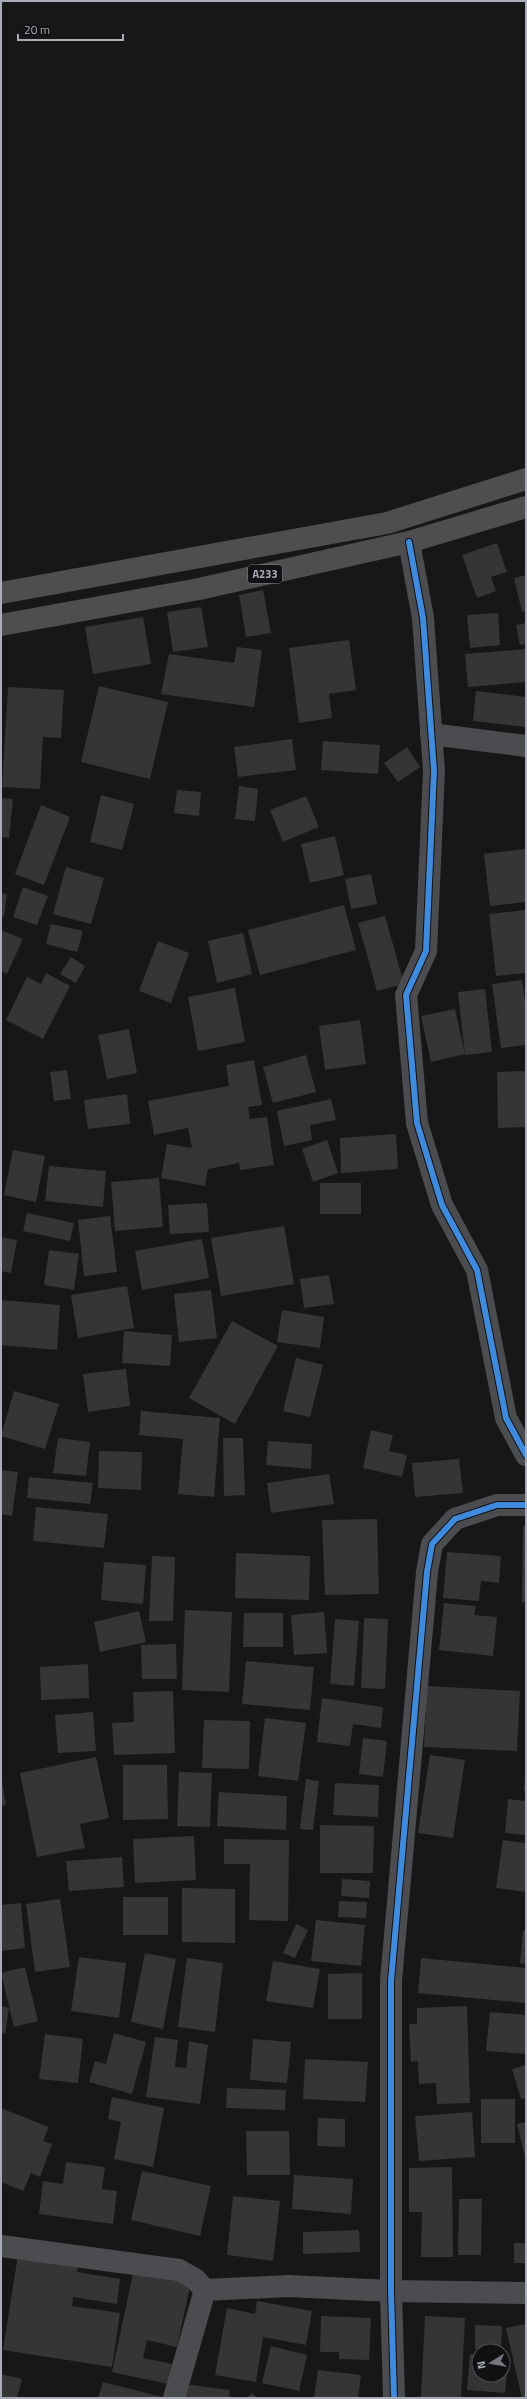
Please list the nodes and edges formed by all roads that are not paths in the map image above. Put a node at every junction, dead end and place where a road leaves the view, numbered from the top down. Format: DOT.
graph roads {
  1 [pos="526,479"];
  2 [pos="526,507"];
  3 [pos="409,542"];
  4 [pos="1,593"];
  5 [pos="1,625"];
  6 [pos="431,734"];
  7 [pos="526,746"];
  8 [pos="526,1455"];
  9 [pos="526,1505"];
  10 [pos="1,2246"];
  11 [pos="205,2290"];
  12 [pos="391,2291"];
  13 [pos="526,2292"];
  14 [pos="174,2398"];
  15 [pos="394,2398"];
  1 -- 4 [label="highway, A233"];
  2 -- 3 [label="highway, A233"];
  3 -- 5 [label="highway, A233"];
  3 -- 6 [label="street"];
  6 -- 7 [label="street"];
  6 -- 8 [label="street"];
  9 -- 12 [label="street"];
  10 -- 11 [label="street"];
  11 -- 12 [label="street"];
  11 -- 14 [label="street"];
  12 -- 13 [label="street"];
  12 -- 15 [label="street"];
}
